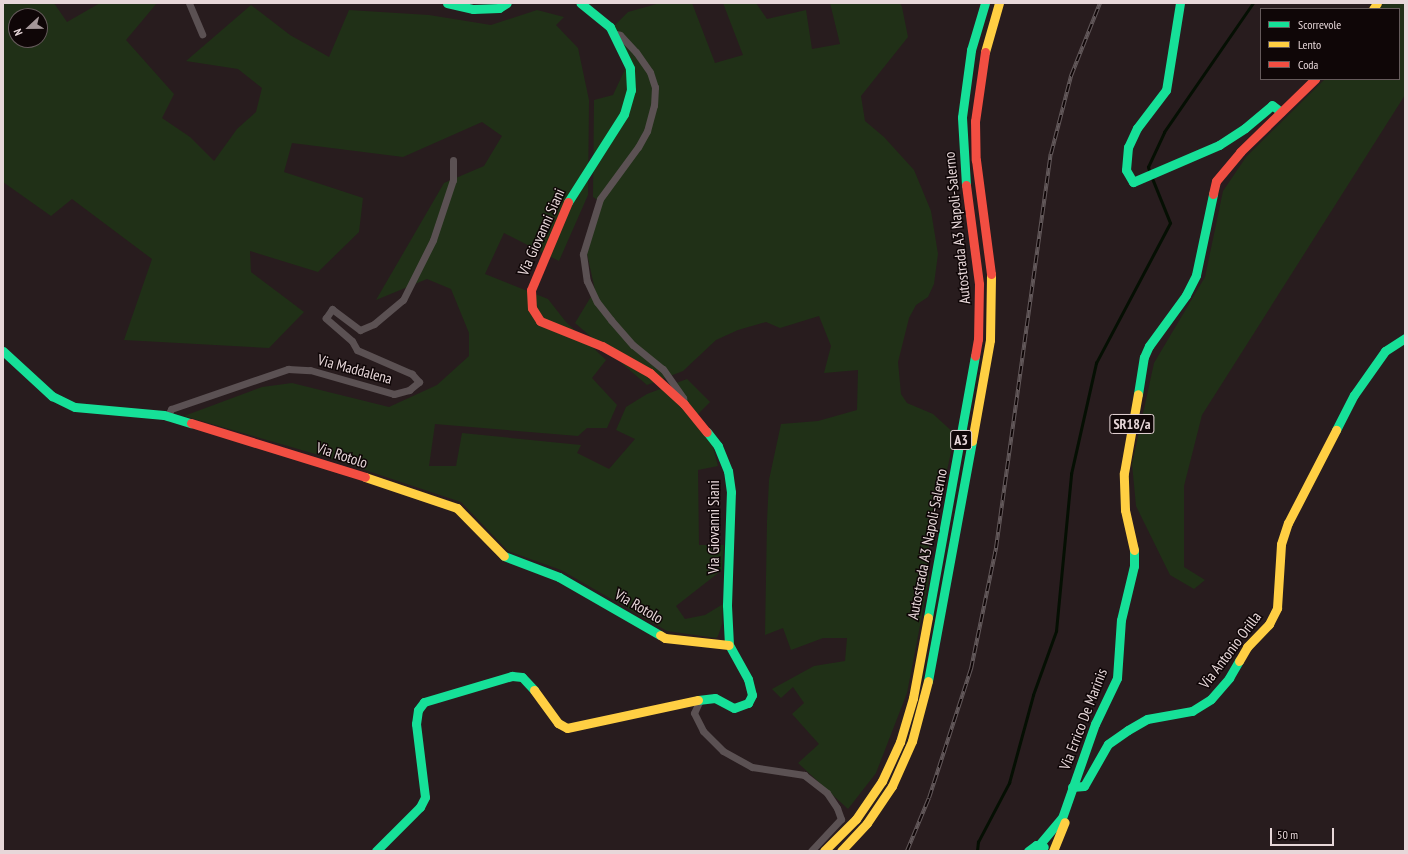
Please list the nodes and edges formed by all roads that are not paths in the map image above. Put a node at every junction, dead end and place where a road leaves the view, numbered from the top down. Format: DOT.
graph roads {
  1 [pos="190,3"];
  2 [pos="447,3"];
  3 [pos="507,3"];
  4 [pos="580,3"];
  5 [pos="985,3"];
  6 [pos="999,3"];
  7 [pos="1180,3"];
  8 [pos="613,33"];
  9 [pos="202,34"];
  10 [pos="1314,80"];
  11 [pos="1281,112"];
  12 [pos="452,160"];
  13 [pos="1405,338"];
  14 [pos="3,351"];
  15 [pos="684,404"];
  16 [pos="167,417"];
  17 [pos="729,645"];
  18 [pos="700,700"];
  19 [pos="1071,791"];
  20 [pos="1039,845"];
  21 [pos="376,851"];
  22 [pos="811,851"];
  23 [pos="824,851"];
  24 [pos="841,851"];
  25 [pos="1028,851"];
  26 [pos="1046,851"];
  27 [pos="1053,851"];
  1 -- 9 [label="street"];
  2 -- 3 [label="main road"];
  4 -- 8 [label="main road, Via Giovanni Siani"];
  5 -- 23 [label="main road, Autostrada A3 Napoli-Salerno / A3"];
  6 -- 24 [label="main road, Autostrada A3 Napoli-Salerno / A3"];
  7 -- 11 [label="main road"];
  8 -- 15 [label="street"];
  8 -- 15 [label="main road, Via Giovanni Siani"];
  10 -- 11 [label="main road, Via Errico De Marinis / SR18/a"];
  11 -- 19 [label="main road, Via Errico De Marinis / SR18/a"];
  12 -- 16 [label="street, Via Maddalena"];
  13 -- 19 [label="main road, Via Antonio Orilla"];
  14 -- 16 [label="main road, Via Rotolo"];
  15 -- 17 [label="main road, Via Giovanni Siani"];
  16 -- 17 [label="main road, Via Rotolo"];
  17 -- 18 [label="main road"];
  18 -- 21 [label="main road"];
  18 -- 22 [label="street"];
  19 -- 20 [label="main road, Via Errico De Marinis / SR18/a"];
  19 -- 27 [label="main road"];
  20 -- 25 [label="main road, Via Errico De Marinis / SR18/a"];
  20 -- 26 [label="main road"];
}
